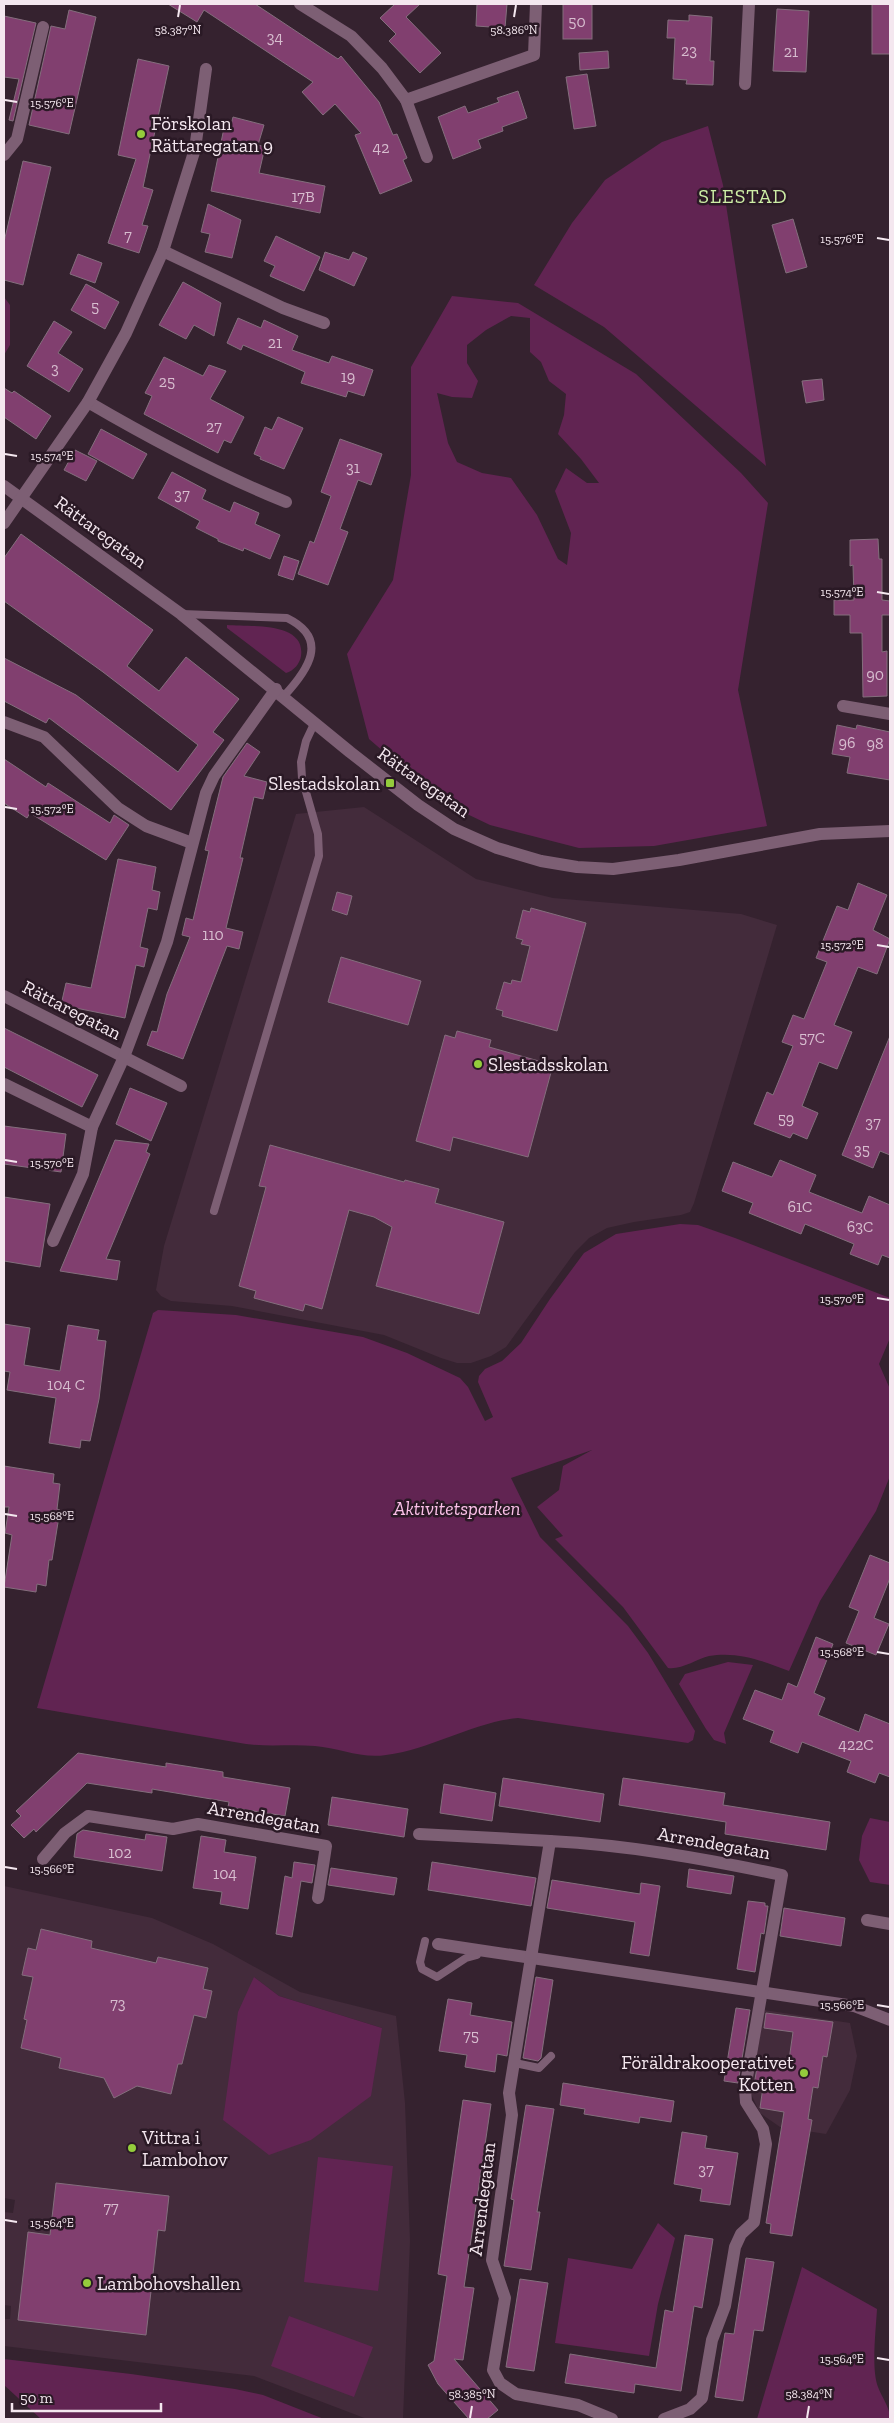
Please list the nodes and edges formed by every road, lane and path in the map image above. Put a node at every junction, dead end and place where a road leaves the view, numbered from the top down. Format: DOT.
graph roads {
  1 [pos="300,4"];
  2 [pos="536,4"];
  3 [pos="749,4"];
  4 [pos="43,26"];
  5 [pos="206,69"];
  6 [pos="745,84"];
  7 [pos="406,100"];
  8 [pos="4,155"];
  9 [pos="427,157"];
  10 [pos="164,251"];
  11 [pos="324,323"];
  12 [pos="88,402"];
  13 [pos="4,486"];
  14 [pos="21,496"];
  15 [pos="286,502"];
  16 [pos="4,523"];
  17 [pos="181,614"];
  18 [pos="280,693"];
  19 [pos="843,706"];
  20 [pos="890,714"];
  21 [pos="4,722"];
  22 [pos="314,724"];
  23 [pos="890,831"];
  24 [pos="192,843"];
  25 [pos="4,996"];
  26 [pos="124,1057"];
  27 [pos="4,1084"];
  28 [pos="181,1086"];
  29 [pos="92,1127"];
  30 [pos="214,1211"];
  31 [pos="53,1241"];
  32 [pos="419,1834"];
  33 [pos="550,1841"];
  34 [pos="43,1858"];
  35 [pos="318,1898"];
  36 [pos="867,1920"];
  37 [pos="890,1924"];
  38 [pos="425,1942"];
  39 [pos="438,1944"];
  40 [pos="478,1950"];
  41 [pos="533,1958"];
  42 [pos="761,1992"];
  43 [pos="890,2020"];
  44 [pos="551,2056"];
  45 [pos="515,2064"];
  46 [pos="612,2419"];
  47 [pos="664,2419"];
  1 -- 7 [label="street"];
  2 -- 7 [label="street"];
  3 -- 6 [label="street"];
  4 -- 8 [label="street"];
  5 -- 10 [label="street"];
  7 -- 9 [label="street"];
  10 -- 11 [label="street"];
  10 -- 12 [label="street"];
  12 -- 14 [label="street"];
  12 -- 15 [label="street"];
  13 -- 14 [label="street, Rättaregatan"];
  14 -- 16 [label="street"];
  14 -- 17 [label="street, Rättaregatan"];
  17 -- 18 [label="street, Rättaregatan"];
  17 -- 18 [label="lane"];
  18 -- 22 [label="street, Rättaregatan"];
  18 -- 24 [label="street, Rättaregatan"];
  19 -- 20 [label="street"];
  21 -- 24 [label="street"];
  22 -- 23 [label="street, Rättaregatan"];
  22 -- 30 [label="lane"];
  24 -- 26 [label="street, Rättaregatan"];
  25 -- 26 [label="street, Rättaregatan"];
  26 -- 28 [label="street, Rättaregatan"];
  26 -- 29 [label="street"];
  27 -- 29 [label="street"];
  29 -- 31 [label="street"];
  32 -- 33 [label="street, Arrendegatan"];
  33 -- 41 [label="street, Arrendegatan"];
  33 -- 42 [label="street, Arrendegatan"];
  34 -- 35 [label="street, Arrendegatan"];
  36 -- 37 [label="street"];
  38 -- 40 [label="lane"];
  39 -- 40 [label="street"];
  40 -- 41 [label="street"];
  41 -- 42 [label="street"];
  41 -- 45 [label="street, Arrendegatan"];
  42 -- 43 [label="street"];
  42 -- 47 [label="street, Arrendegatan"];
  44 -- 45 [label="lane"];
  45 -- 46 [label="street, Arrendegatan"];
}
